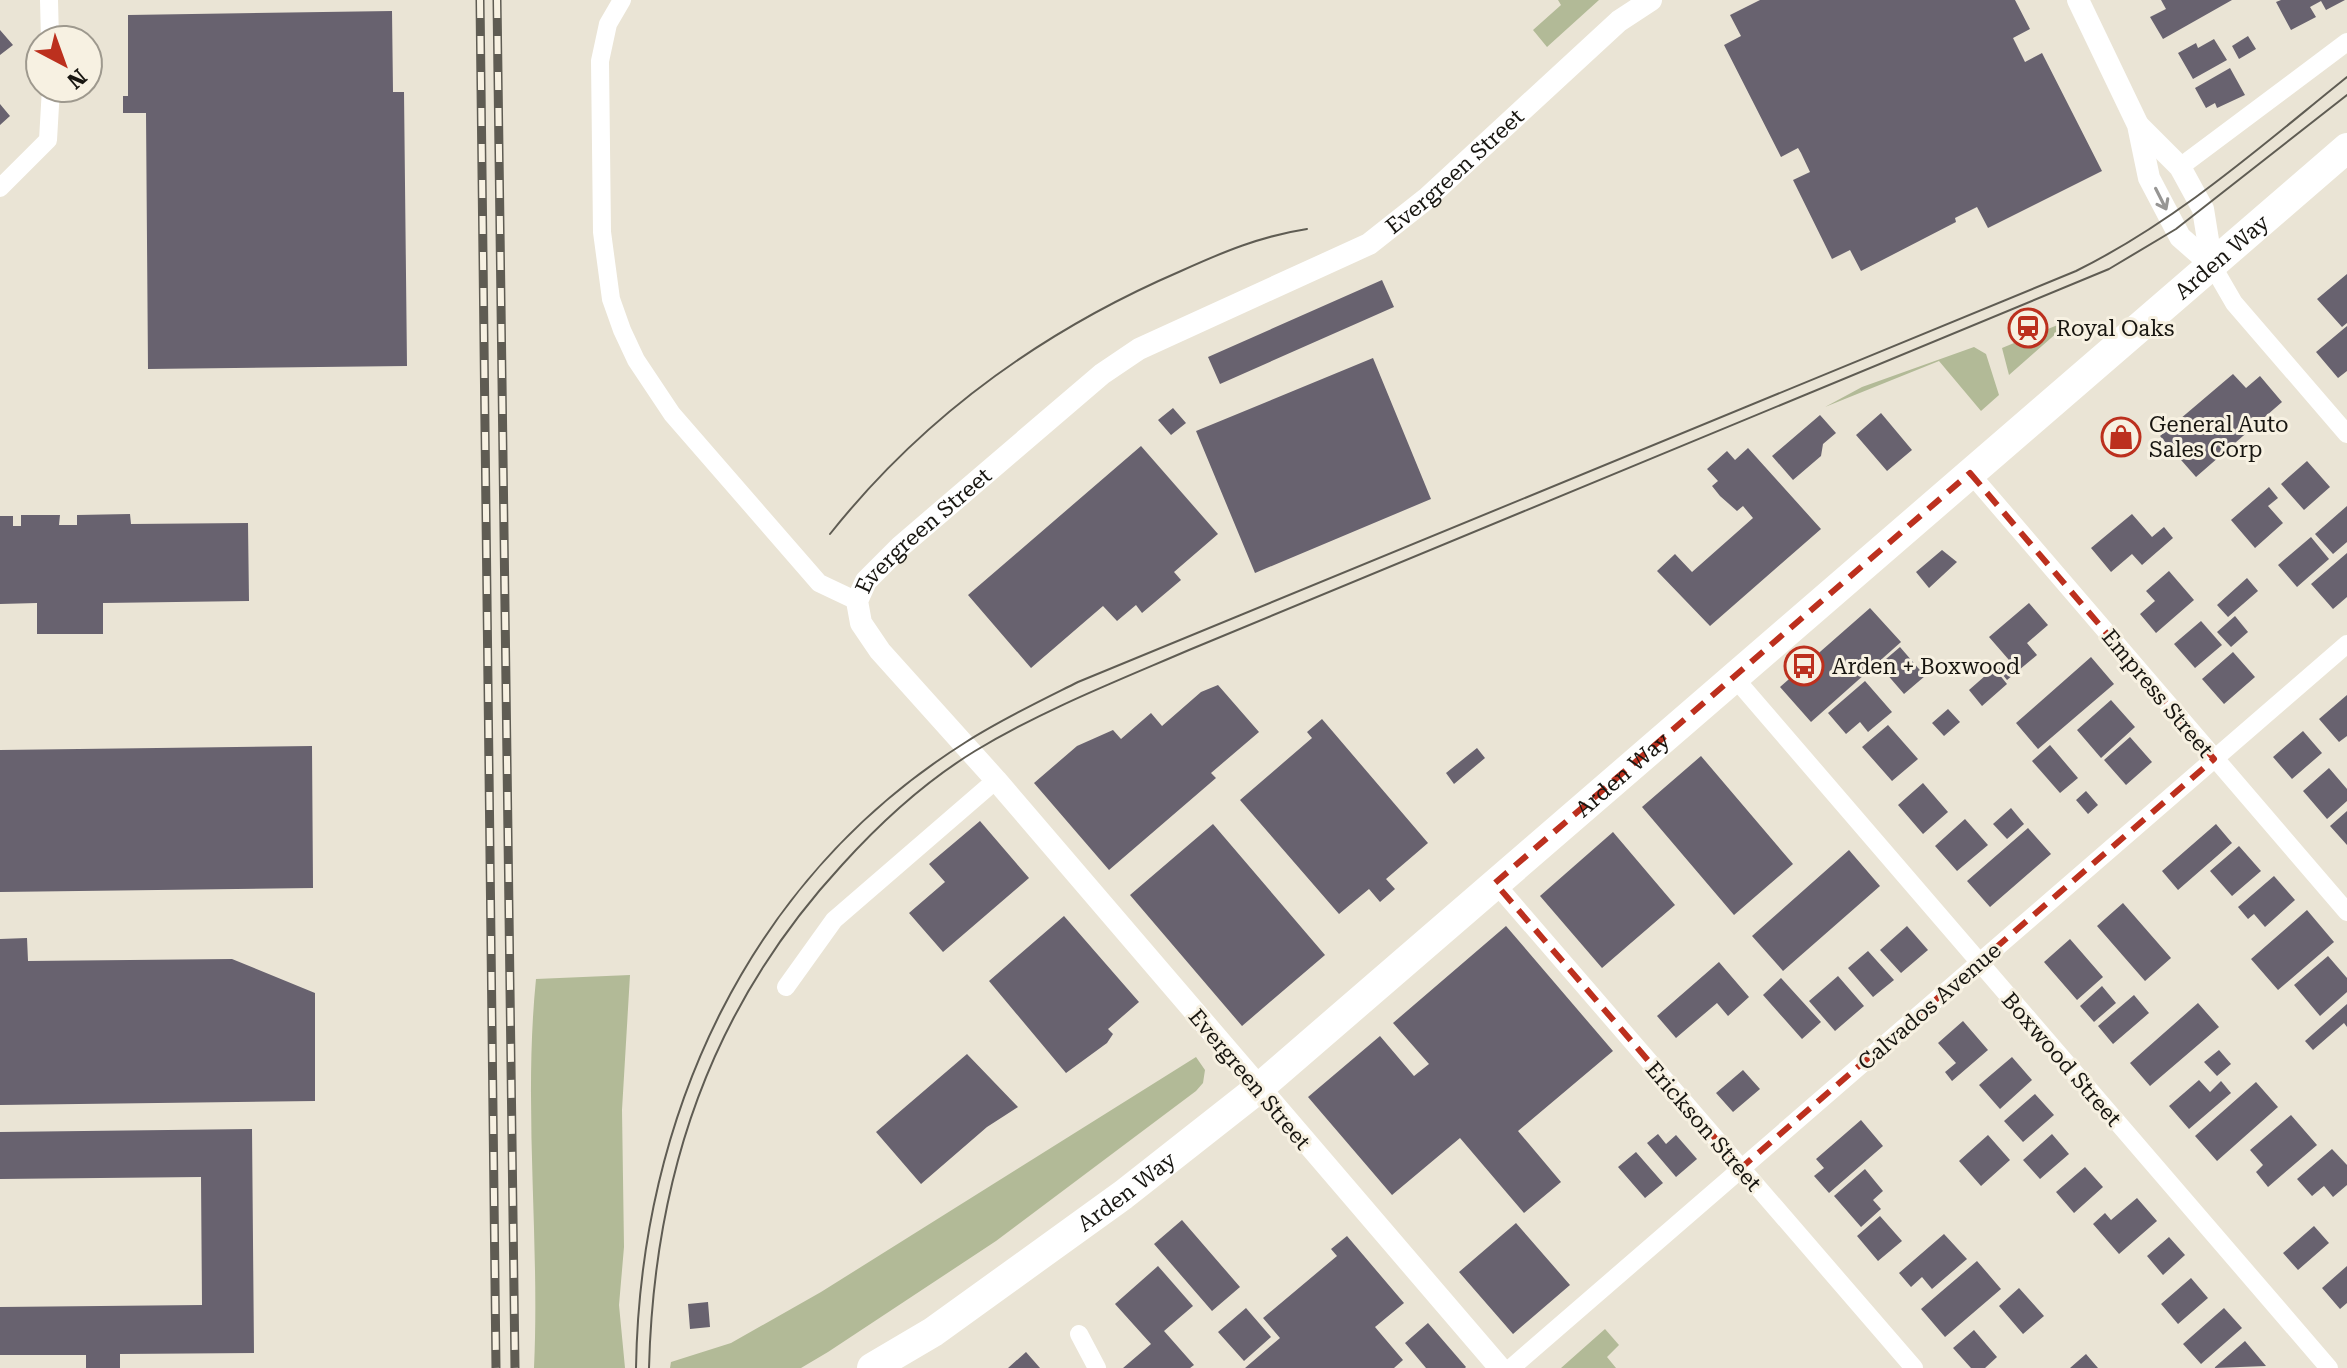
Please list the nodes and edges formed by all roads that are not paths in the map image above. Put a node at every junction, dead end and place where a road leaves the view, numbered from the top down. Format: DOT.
graph roads {
  1 [pos="49,0"];
  2 [pos="622,0"];
  3 [pos="1651,0"];
  4 [pos="2078,0"];
  5 [pos="50,24"];
  6 [pos="2347,42"];
  7 [pos="50,104"];
  8 [pos="2138,125"];
  9 [pos="2347,148"];
  10 [pos="2180,167"];
  11 [pos="0,188"];
  12 [pos="2212,265"];
  13 [pos="2347,434"];
  14 [pos="1970,473"];
  15 [pos="857,601"];
  16 [pos="2347,644"];
  17 [pos="1733,676"];
  18 [pos="2214,759"];
  19 [pos="996,780"];
  20 [pos="1495,883"];
  21 [pos="2347,912"];
  22 [pos="1978,963"];
  23 [pos="786,987"];
  24 [pos="1259,1088"];
  25 [pos="1741,1168"];
  26 [pos="1079,1334"];
  27 [pos="872,1368"];
  28 [pos="1097,1368"];
  29 [pos="1500,1368"];
  30 [pos="1511,1368"];
  31 [pos="1914,1368"];
  32 [pos="2329,1368"];
  1 -- 5 [label="street"];
  2 -- 15 [label="street"];
  3 -- 15 [label="street, Evergreen Street"];
  4 -- 8 [label="street"];
  6 -- 10 [label="street"];
  7 -- 11 [label="street"];
  8 -- 10 [label="street"];
  8 -- 12 [label="street, one-way"];
  9 -- 12 [label="main road, Arden Way"];
  10 -- 12 [label="street"];
  12 -- 13 [label="street"];
  12 -- 14 [label="main road, Arden Way"];
  14 -- 17 [label="main road, Arden Way"];
  14 -- 18 [label="street, Empress Street"];
  15 -- 19 [label="street, Evergreen Street"];
  16 -- 18 [label="street, Calvados Avenue"];
  17 -- 20 [label="main road, Arden Way"];
  17 -- 22 [label="street, Boxwood Street"];
  18 -- 21 [label="street, Empress Street"];
  18 -- 22 [label="street, Calvados Avenue"];
  19 -- 23 [label="street"];
  19 -- 24 [label="street, Evergreen Street"];
  20 -- 24 [label="main road, Arden Way"];
  20 -- 25 [label="street, Erickson Street"];
  22 -- 25 [label="street, Calvados Avenue"];
  22 -- 32 [label="street, Boxwood Street"];
  24 -- 27 [label="main road, Arden Way"];
  24 -- 29 [label="street, Evergreen Street"];
  25 -- 30 [label="street, Calvados Avenue"];
  25 -- 31 [label="street, Erickson Street"];
  26 -- 28 [label="street"];
}
